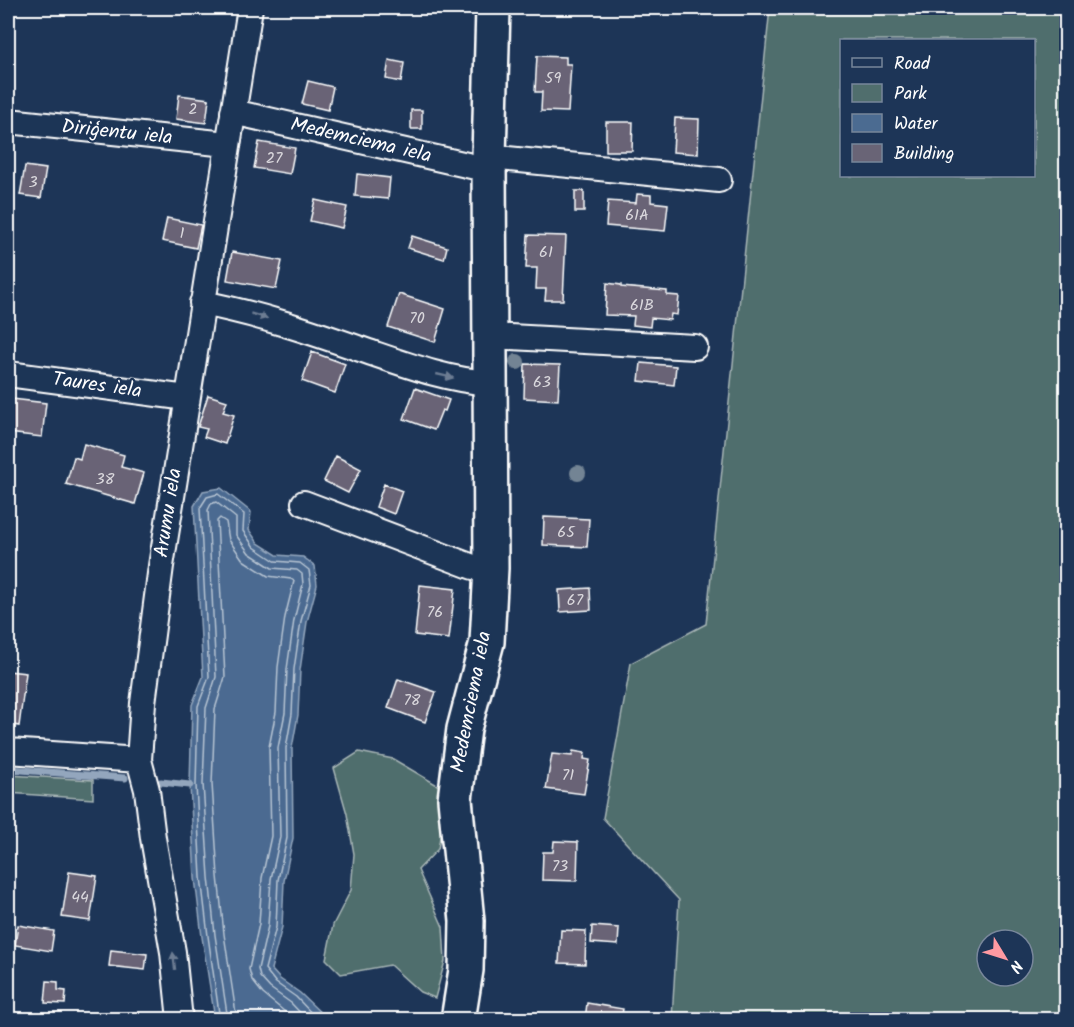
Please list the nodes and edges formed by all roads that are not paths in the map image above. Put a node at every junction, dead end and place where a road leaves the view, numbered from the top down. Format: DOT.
graph roads {
  1 [pos="250,8"];
  2 [pos="493,8"];
  3 [pos="233,112"];
  4 [pos="8,121"];
  5 [pos="227,144"];
  6 [pos="489,164"];
  7 [pos="719,180"];
  8 [pos="202,303"];
  9 [pos="490,336"];
  10 [pos="695,347"];
  11 [pos="8,374"];
  12 [pos="490,383"];
  13 [pos="187,398"];
  14 [pos="304,503"];
  15 [pos="491,568"];
  16 [pos="8,751"];
  17 [pos="139,760"];
  18 [pos="180,1020"];
  19 [pos="459,1020"];
  1 -- 3 [label="street, Arumu iela"];
  2 -- 6 [label="street, Medemciema iela"];
  3 -- 5 [label="street, Arumu iela"];
  3 -- 6 [label="street, Medemciema iela"];
  4 -- 5 [label="street, Diriģentu iela"];
  5 -- 8 [label="street, Arumu iela"];
  6 -- 7 [label="street, Medemciema iela"];
  6 -- 9 [label="street, Medemciema iela"];
  8 -- 12 [label="street, one-way"];
  8 -- 13 [label="street, Arumu iela"];
  9 -- 10 [label="street"];
  9 -- 12 [label="street, Medemciema iela"];
  11 -- 13 [label="street, Taures iela"];
  12 -- 15 [label="street, Medemciema iela"];
  13 -- 17 [label="street, Arumu iela"];
  14 -- 15 [label="street"];
  15 -- 19 [label="street, Medemciema iela"];
  16 -- 17 [label="street"];
  18 -- 17 [label="street, Arumu iela, one-way"];
}
